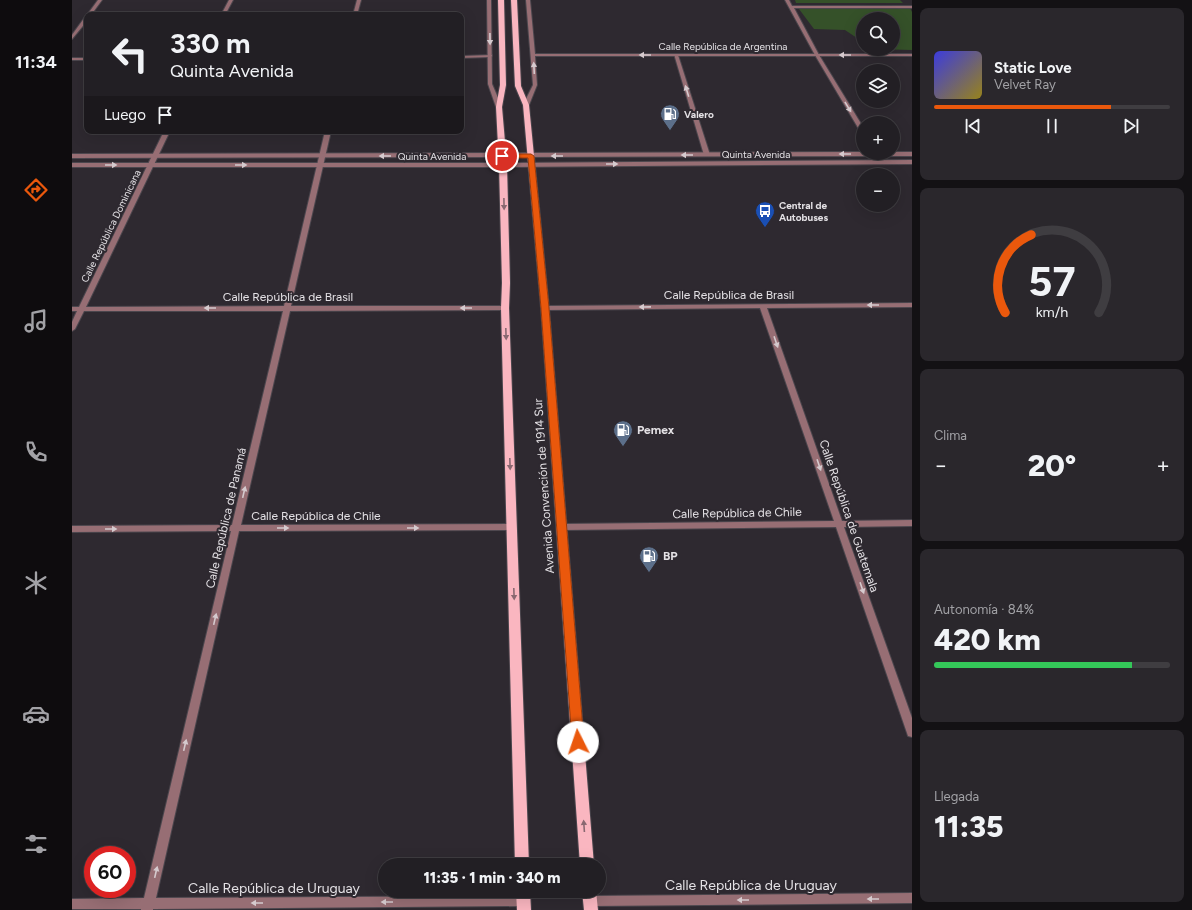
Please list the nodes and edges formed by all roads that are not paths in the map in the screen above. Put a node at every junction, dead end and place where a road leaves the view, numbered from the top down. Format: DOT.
graph roads {
  1 [pos="100,0"];
  2 [pos="231,0"];
  3 [pos="359,0"];
  4 [pos="489,0"];
  5 [pos="501,0"];
  6 [pos="514,0"];
  7 [pos="528,0"];
  8 [pos="787,0"];
  9 [pos="790,7"];
  10 [pos="912,7"];
  11 [pos="91,12"];
  12 [pos="225,12"];
  13 [pos="356,12"];
  14 [pos="84,22"];
  15 [pos="72,38"];
  16 [pos="533,55"];
  17 [pos="676,55"];
  18 [pos="817,55"];
  19 [pos="912,55"];
  20 [pos="490,56"];
  21 [pos="464,57"];
  22 [pos="72,59"];
  23 [pos="84,59"];
  24 [pos="526,105"];
  25 [pos="499,107"];
  26 [pos="856,119"];
  27 [pos="166,134"];
  28 [pos="327,134"];
  29 [pos="856,154"];
  30 [pos="900,154"];
  31 [pos="912,154"];
  32 [pos="707,155"];
  33 [pos="72,156"];
  34 [pos="155,156"];
  35 [pos="531,156"];
  36 [pos="321,160"];
  37 [pos="503,160"];
  38 [pos="881,162"];
  39 [pos="912,162"];
  40 [pos="532,164"];
  41 [pos="72,165"];
  42 [pos="151,165"];
  43 [pos="912,305"];
  44 [pos="763,306"];
  45 [pos="287,308"];
  46 [pos="505,308"];
  47 [pos="545,308"];
  48 [pos="72,309"];
  49 [pos="82,309"];
  50 [pos="72,329"];
  51 [pos="912,523"];
  52 [pos="840,524"];
  53 [pos="512,527"];
  54 [pos="562,527"];
  55 [pos="72,529"];
  56 [pos="236,529"];
  57 [pos="912,734"];
  58 [pos="522,858"];
  59 [pos="586,858"];
  60 [pos="912,898"];
  61 [pos="524,901"];
  62 [pos="590,901"];
  63 [pos="72,904"];
  64 [pos="148,907"];
  1 -- 11 [label="street"];
  2 -- 12 [label="street"];
  3 -- 13 [label="street"];
  4 -- 20 [label="street, one-way"];
  5 -- 25 [label="main road"];
  6 -- 24 [label="main road, Avenida Convención de 1914 Sur"];
  7 -- 16 [label="street, Avenida Convención de 1914 Sur"];
  8 -- 9 [label="street"];
  9 -- 10 [label="street"];
  9 -- 18 [label="street"];
  14 -- 15 [label="street"];
  17 -- 16 [label="street, Calle República de Argentina, one-way"];
  24 -- 16 [label="street, Avenida Convención de 1914 Sur, one-way"];
  17 -- 18 [label="street, Calle República de Argentina"];
  32 -- 17 [label="street, one-way"];
  19 -- 18 [label="street, Calle República de Argentina, one-way"];
  18 -- 26 [label="street, one-way"];
  20 -- 21 [label="street"];
  20 -- 25 [label="street"];
  22 -- 23 [label="street"];
  24 -- 35 [label="main road, Avenida Convención de 1914 Sur"];
  25 -- 37 [label="main road"];
  27 -- 34 [label="street, Calle República Dominicana"];
  28 -- 36 [label="street, Calle República de Panamá"];
  29 -- 32 [label="street, Quinta Avenida, one-way"];
  30 -- 31 [label="street, Quinta Avenida"];
  32 -- 35 [label="street, Quinta Avenida, one-way"];
  33 -- 34 [label="street, Quinta Avenida"];
  34 -- 36 [label="street, Quinta Avenida"];
  34 -- 42 [label="street, Calle República Dominicana"];
  35 -- 37 [label="street, Quinta Avenida"];
  35 -- 40 [label="main road, Avenida Convención de 1914 Sur"];
  36 -- 37 [label="street, Quinta Avenida"];
  37 -- 36 [label="street, Quinta Avenida, one-way"];
  42 -- 36 [label="street, Quinta Avenida, one-way"];
  36 -- 45 [label="street, Calle República de Panamá"];
  37 -- 40 [label="street, Quinta Avenida"];
  37 -- 46 [label="main road, one-way"];
  38 -- 39 [label="street, Quinta Avenida"];
  40 -- 38 [label="street, Quinta Avenida, one-way"];
  40 -- 47 [label="main road, Avenida Convención de 1914 Sur"];
  41 -- 42 [label="street, Quinta Avenida, one-way"];
  42 -- 49 [label="street, Calle República Dominicana"];
  43 -- 44 [label="street, Calle República de Brasil, one-way"];
  44 -- 47 [label="street, Calle República de Brasil, one-way"];
  44 -- 52 [label="street, Calle República de Guatemala, one-way"];
  46 -- 45 [label="street, Calle República de Brasil, one-way"];
  45 -- 49 [label="street, Calle República de Brasil, one-way"];
  56 -- 45 [label="street, Calle República de Panamá, one-way"];
  46 -- 53 [label="main road, one-way"];
  47 -- 54 [label="main road, Avenida Convención de 1914 Sur"];
  48 -- 49 [label="street, Calle República de Brasil"];
  49 -- 50 [label="street, Calle República Dominicana"];
  51 -- 52 [label="street, Calle República de Chile"];
  52 -- 54 [label="street, Calle República de Chile"];
  52 -- 57 [label="street, Calle República de Guatemala, one-way"];
  56 -- 53 [label="street, Calle República de Chile, one-way"];
  53 -- 58 [label="main road, one-way"];
  59 -- 54 [label="main road, Avenida Convención de 1914 Sur, one-way"];
  55 -- 56 [label="street, Calle República de Chile, one-way"];
  64 -- 56 [label="street, Calle República de Panamá, one-way"];
  60 -- 62 [label="street, Calle República de Uruguay, one-way"];
  61 -- 64 [label="street, Calle República de Uruguay, one-way"];
  63 -- 64 [label="street, Calle República de Uruguay"];
}
